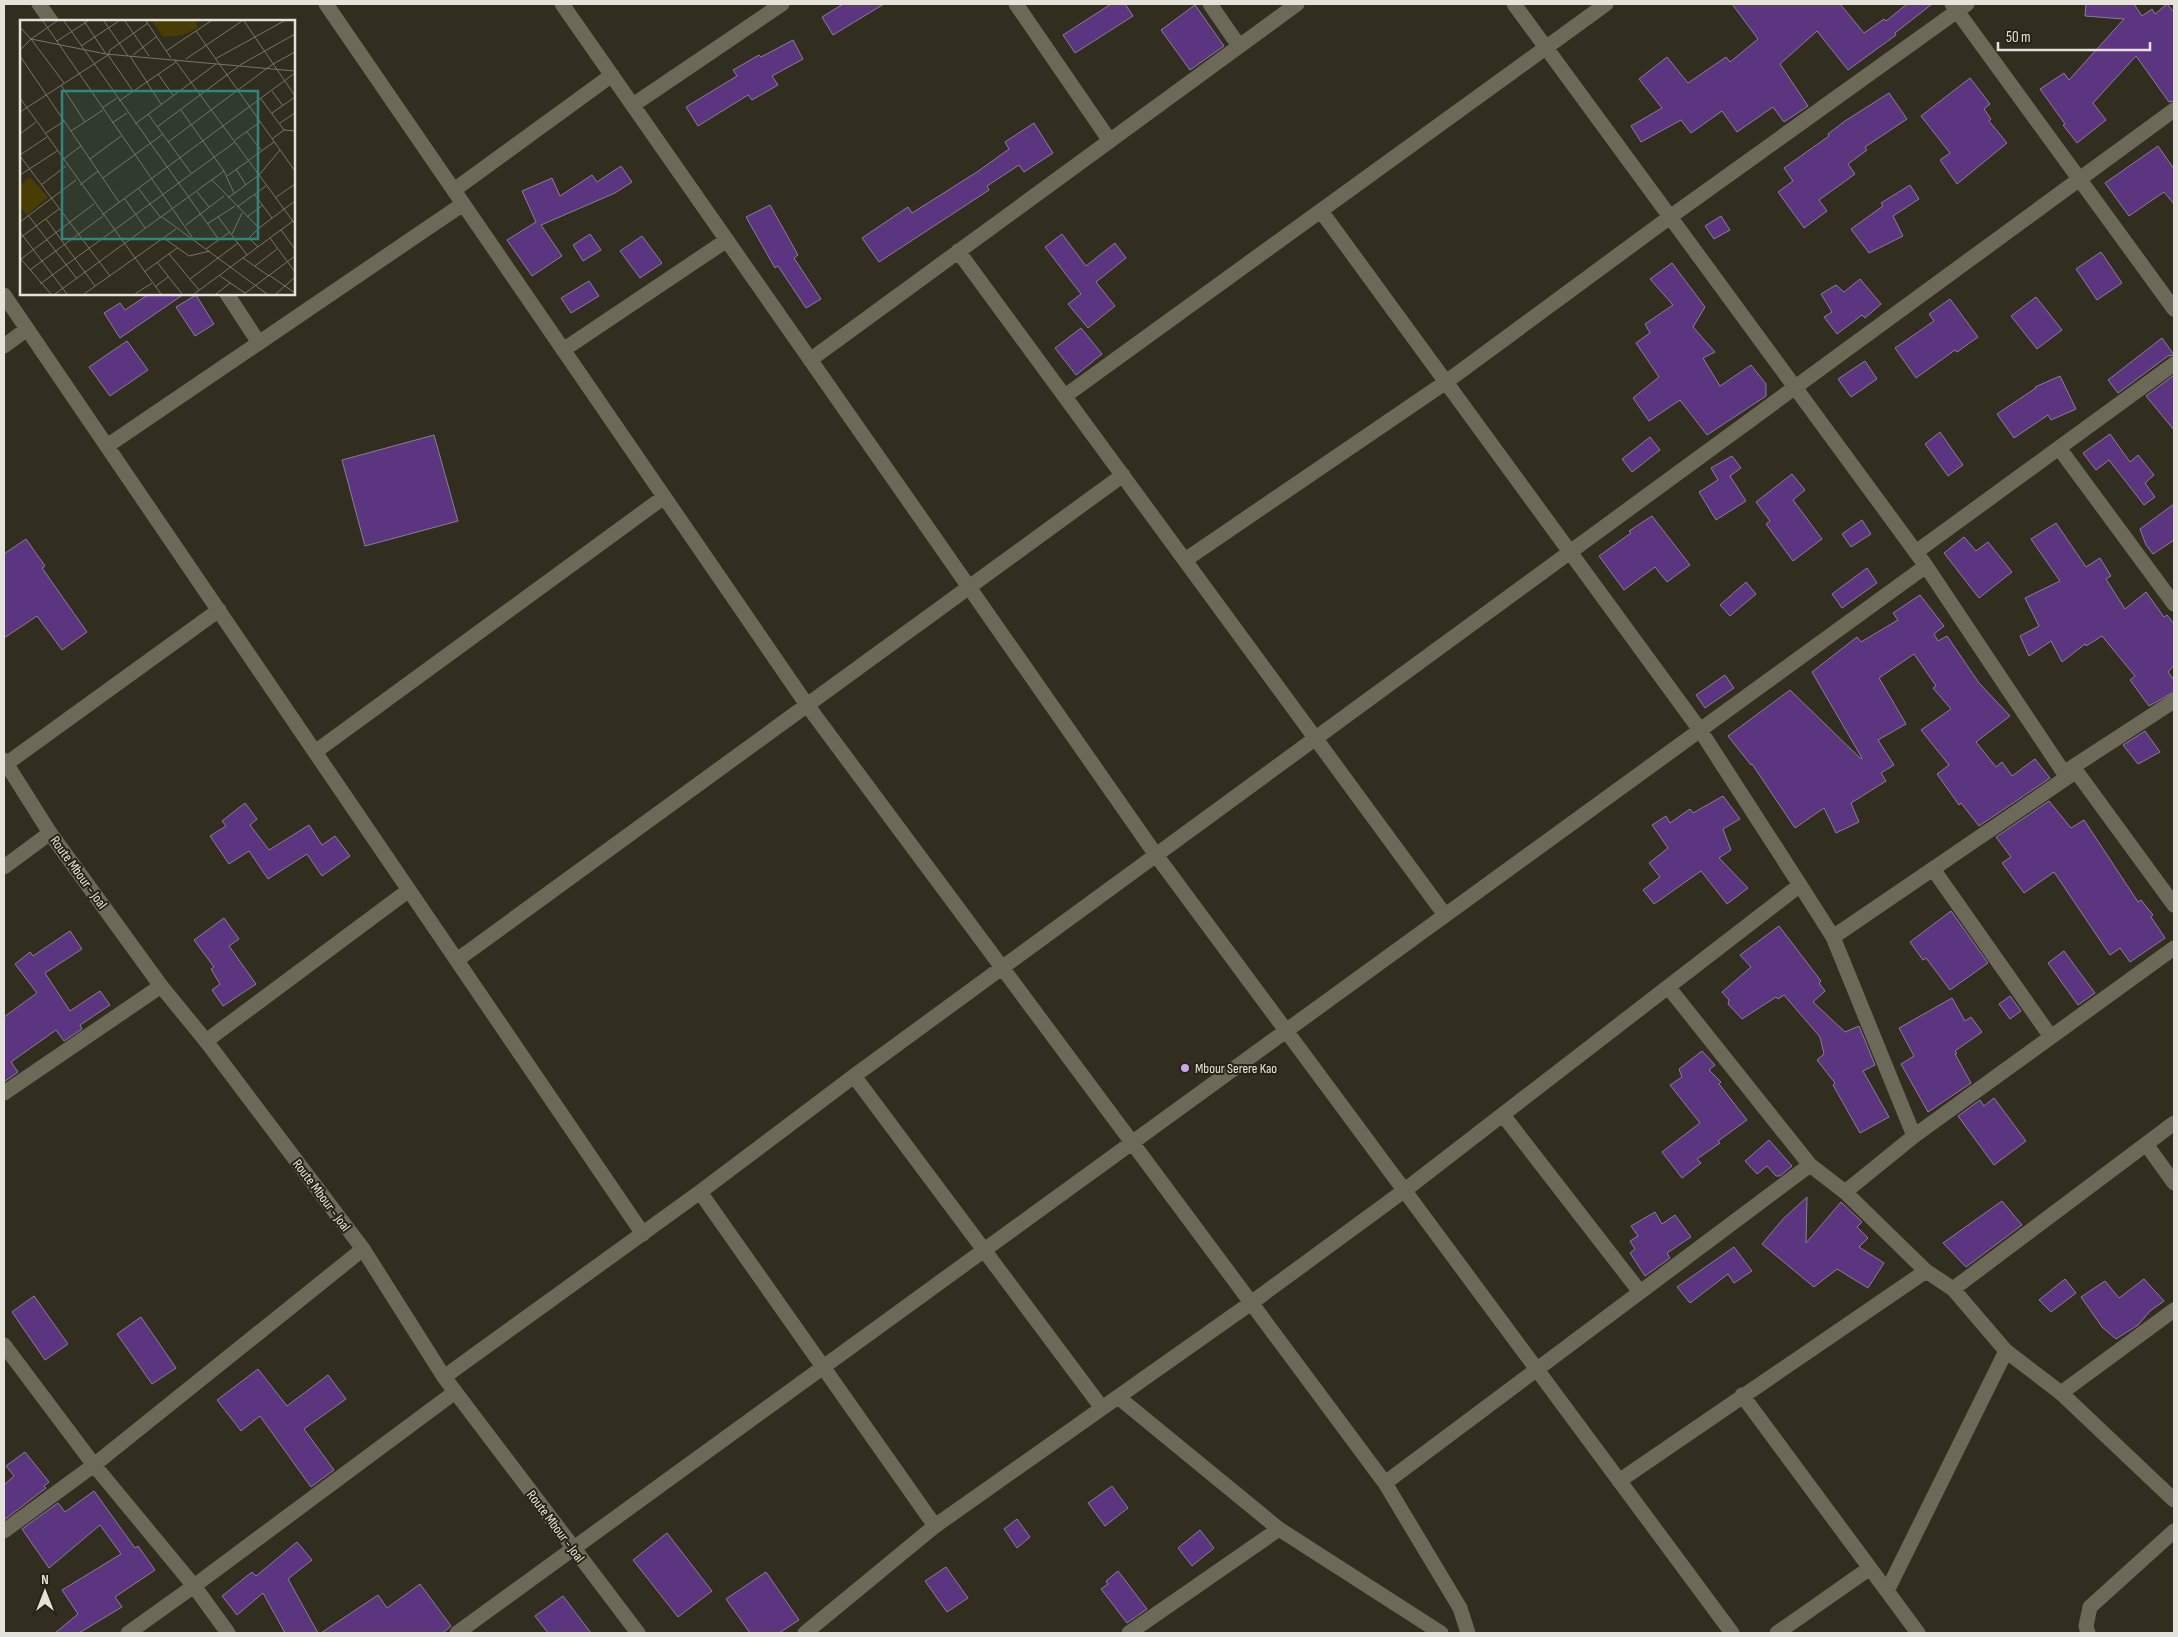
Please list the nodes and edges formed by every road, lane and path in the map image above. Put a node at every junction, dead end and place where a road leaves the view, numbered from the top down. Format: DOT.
graph roads {
  1 [pos="39,4"];
  2 [pos="326,4"];
  3 [pos="562,4"];
  4 [pos="782,4"];
  5 [pos="1016,4"];
  6 [pos="1210,4"];
  7 [pos="1297,4"];
  8 [pos="1514,4"];
  9 [pos="1606,4"];
  10 [pos="1959,6"];
  11 [pos="49,20"];
  12 [pos="1239,46"];
  13 [pos="1547,48"];
  14 [pos="612,75"];
  15 [pos="633,105"];
  16 [pos="2174,110"];
  17 [pos="1110,141"];
  18 [pos="2080,179"];
  19 [pos="454,190"];
  20 [pos="463,204"];
  21 [pos="1321,211"];
  22 [pos="1670,217"];
  23 [pos="727,240"];
  24 [pos="958,251"];
  25 [pos="4,295"];
  26 [pos="228,295"];
  27 [pos="2174,309"];
  28 [pos="27,329"];
  29 [pos="258,343"];
  30 [pos="4,346"];
  31 [pos="563,350"];
  32 [pos="810,360"];
  33 [pos="2174,364"];
  34 [pos="1446,382"];
  35 [pos="1795,388"];
  36 [pos="1064,396"];
  37 [pos="107,446"];
  38 [pos="2059,448"];
  39 [pos="1122,475"];
  40 [pos="664,497"];
  41 [pos="1570,552"];
  42 [pos="1916,552"];
  43 [pos="1185,560"];
  44 [pos="1926,566"];
  45 [pos="969,587"];
  46 [pos="2174,604"];
  47 [pos="219,610"];
  48 [pos="2174,701"];
  49 [pos="806,705"];
  50 [pos="1700,730"];
  51 [pos="1316,738"];
  52 [pos="315,752"];
  53 [pos="5,762"];
  54 [pos="2070,772"];
  55 [pos="50,833"];
  56 [pos="1156,855"];
  57 [pos="4,868"];
  58 [pos="1933,868"];
  59 [pos="1800,885"];
  60 [pos="409,890"];
  61 [pos="2174,905"];
  62 [pos="1446,915"];
  63 [pos="1833,937"];
  64 [pos="2174,948"];
  65 [pos="457,960"];
  66 [pos="1003,969"];
  67 [pos="161,986"];
  68 [pos="1669,988"];
  69 [pos="1286,1031"];
  70 [pos="2051,1037"];
  71 [pos="206,1041"];
  72 [pos="854,1076"];
  73 [pos="4,1093"];
  74 [pos="1503,1115"];
  75 [pos="2174,1123"];
  76 [pos="1914,1136"];
  77 [pos="1132,1143"];
  78 [pos="2146,1144"];
  79 [pos="1810,1165"];
  80 [pos="2174,1183"];
  81 [pos="1405,1190"];
  82 [pos="700,1192"];
  83 [pos="1844,1192"];
  84 [pos="643,1234"];
  85 [pos="363,1249"];
  86 [pos="984,1250"];
  87 [pos="1926,1270"];
  88 [pos="1953,1289"];
  89 [pos="1640,1292"];
  90 [pos="1251,1303"];
  91 [pos="2174,1310"];
  92 [pos="4,1345"];
  93 [pos="2006,1351"];
  94 [pos="823,1367"];
  95 [pos="1537,1369"];
  96 [pos="444,1377"];
  97 [pos="455,1392"];
  98 [pos="2061,1393"];
  99 [pos="1742,1395"];
  100 [pos="1118,1397"];
  101 [pos="1102,1408"];
  102 [pos="94,1465"];
  103 [pos="1620,1481"];
  104 [pos="1384,1483"];
  105 [pos="2174,1500"];
  106 [pos="935,1526"];
  107 [pos="1279,1530"];
  108 [pos="2174,1530"];
  109 [pos="4,1531"];
  110 [pos="574,1548"];
  111 [pos="1870,1568"];
  112 [pos="194,1586"];
  113 [pos="1887,1591"];
  114 [pos="1137,1631"];
  115 [pos="128,1633"];
  116 [pos="228,1633"];
  117 [pos="457,1633"];
  118 [pos="638,1633"];
  119 [pos="805,1633"];
  120 [pos="1442,1633"];
  121 [pos="1468,1633"];
  122 [pos="1732,1633"];
  123 [pos="1777,1633"];
  124 [pos="1918,1633"];
  125 [pos="2088,1633"];
  1 -- 11 [label="street"];
  2 -- 19 [label="street"];
  3 -- 14 [label="street"];
  4 -- 15 [label="street"];
  5 -- 17 [label="street"];
  6 -- 12 [label="street"];
  7 -- 12 [label="street"];
  8 -- 13 [label="street"];
  9 -- 13 [label="street"];
  10 -- 18 [label="street"];
  10 -- 22 [label="street"];
  12 -- 17 [label="street"];
  13 -- 21 [label="street"];
  13 -- 22 [label="street"];
  14 -- 15 [label="street"];
  14 -- 19 [label="street"];
  15 -- 23 [label="street"];
  16 -- 18 [label="street"];
  17 -- 24 [label="street"];
  18 -- 27 [label="street"];
  18 -- 35 [label="street"];
  19 -- 20 [label="street"];
  20 -- 29 [label="street"];
  20 -- 31 [label="street"];
  21 -- 34 [label="street"];
  21 -- 36 [label="street"];
  22 -- 34 [label="street"];
  22 -- 35 [label="street"];
  23 -- 31 [label="street"];
  23 -- 32 [label="street"];
  24 -- 32 [label="street"];
  24 -- 36 [label="street"];
  25 -- 28 [label="street"];
  26 -- 29 [label="street"];
  28 -- 30 [label="street"];
  28 -- 37 [label="street"];
  29 -- 37 [label="street"];
  31 -- 40 [label="street"];
  32 -- 45 [label="street"];
  33 -- 38 [label="street"];
  34 -- 41 [label="street"];
  34 -- 43 [label="street"];
  35 -- 41 [label="street"];
  35 -- 42 [label="street"];
  36 -- 39 [label="street"];
  37 -- 47 [label="street"];
  38 -- 42 [label="street"];
  38 -- 46 [label="street"];
  39 -- 43 [label="street"];
  39 -- 45 [label="street"];
  40 -- 49 [label="street"];
  40 -- 52 [label="street"];
  41 -- 50 [label="street"];
  41 -- 51 [label="street"];
  42 -- 44 [label="street"];
  43 -- 51 [label="street"];
  44 -- 50 [label="street"];
  44 -- 54 [label="street"];
  45 -- 49 [label="street"];
  45 -- 56 [label="street"];
  47 -- 52 [label="street"];
  47 -- 53 [label="street"];
  48 -- 54 [label="street"];
  49 -- 65 [label="street"];
  49 -- 66 [label="street"];
  50 -- 59 [label="street"];
  50 -- 62 [label="street"];
  51 -- 56 [label="street"];
  51 -- 62 [label="street"];
  52 -- 60 [label="street"];
  53 -- 55 [label="street, Route Mbour - Joal"];
  54 -- 58 [label="street"];
  54 -- 61 [label="street"];
  55 -- 57 [label="street"];
  55 -- 67 [label="street, Route Mbour - Joal"];
  56 -- 66 [label="street"];
  56 -- 69 [label="street"];
  58 -- 63 [label="street"];
  58 -- 70 [label="street"];
  59 -- 63 [label="street"];
  59 -- 68 [label="street"];
  60 -- 65 [label="street"];
  60 -- 71 [label="street"];
  62 -- 69 [label="street"];
  63 -- 76 [label="street"];
  64 -- 70 [label="street"];
  65 -- 84 [label="street"];
  66 -- 72 [label="street"];
  66 -- 77 [label="street"];
  67 -- 71 [label="street, Route Mbour - Joal"];
  67 -- 73 [label="street"];
  68 -- 74 [label="street"];
  68 -- 79 [label="street"];
  69 -- 77 [label="street"];
  69 -- 81 [label="street"];
  70 -- 76 [label="street"];
  71 -- 85 [label="street, Route Mbour - Joal"];
  72 -- 82 [label="street"];
  72 -- 86 [label="street"];
  74 -- 81 [label="street"];
  74 -- 89 [label="street"];
  75 -- 78 [label="street"];
  76 -- 83 [label="street"];
  77 -- 86 [label="street"];
  77 -- 90 [label="street"];
  78 -- 80 [label="street"];
  78 -- 88 [label="street"];
  79 -- 83 [label="street"];
  79 -- 89 [label="street"];
  81 -- 90 [label="street"];
  81 -- 95 [label="street"];
  82 -- 84 [label="street"];
  82 -- 94 [label="street"];
  83 -- 87 [label="street"];
  84 -- 96 [label="street"];
  85 -- 96 [label="street, Route Mbour - Joal"];
  85 -- 102 [label="street"];
  86 -- 94 [label="street"];
  86 -- 101 [label="street"];
  87 -- 88 [label="street"];
  87 -- 99 [label="street"];
  88 -- 93 [label="street"];
  89 -- 95 [label="street"];
  90 -- 100 [label="street"];
  90 -- 104 [label="street"];
  91 -- 98 [label="street"];
  92 -- 102 [label="street"];
  93 -- 98 [label="street"];
  93 -- 113 [label="street"];
  94 -- 106 [label="street"];
  94 -- 110 [label="street"];
  95 -- 103 [label="street"];
  95 -- 104 [label="street"];
  96 -- 97 [label="street, Route Mbour - Joal"];
  97 -- 110 [label="street, Route Mbour - Joal"];
  97 -- 112 [label="street"];
  98 -- 105 [label="street"];
  99 -- 103 [label="street"];
  99 -- 111 [label="street"];
  100 -- 101 [label="street"];
  100 -- 107 [label="street"];
  101 -- 106 [label="street"];
  102 -- 109 [label="street"];
  102 -- 112 [label="street"];
  103 -- 122 [label="street"];
  104 -- 121 [label="street"];
  106 -- 119 [label="street"];
  107 -- 114 [label="street"];
  107 -- 120 [label="street"];
  108 -- 125 [label="street"];
  110 -- 117 [label="street"];
  110 -- 118 [label="street, Route Mbour - Joal"];
  111 -- 113 [label="street"];
  111 -- 123 [label="street"];
  112 -- 115 [label="street"];
  112 -- 116 [label="street"];
  113 -- 124 [label="street"];
}
